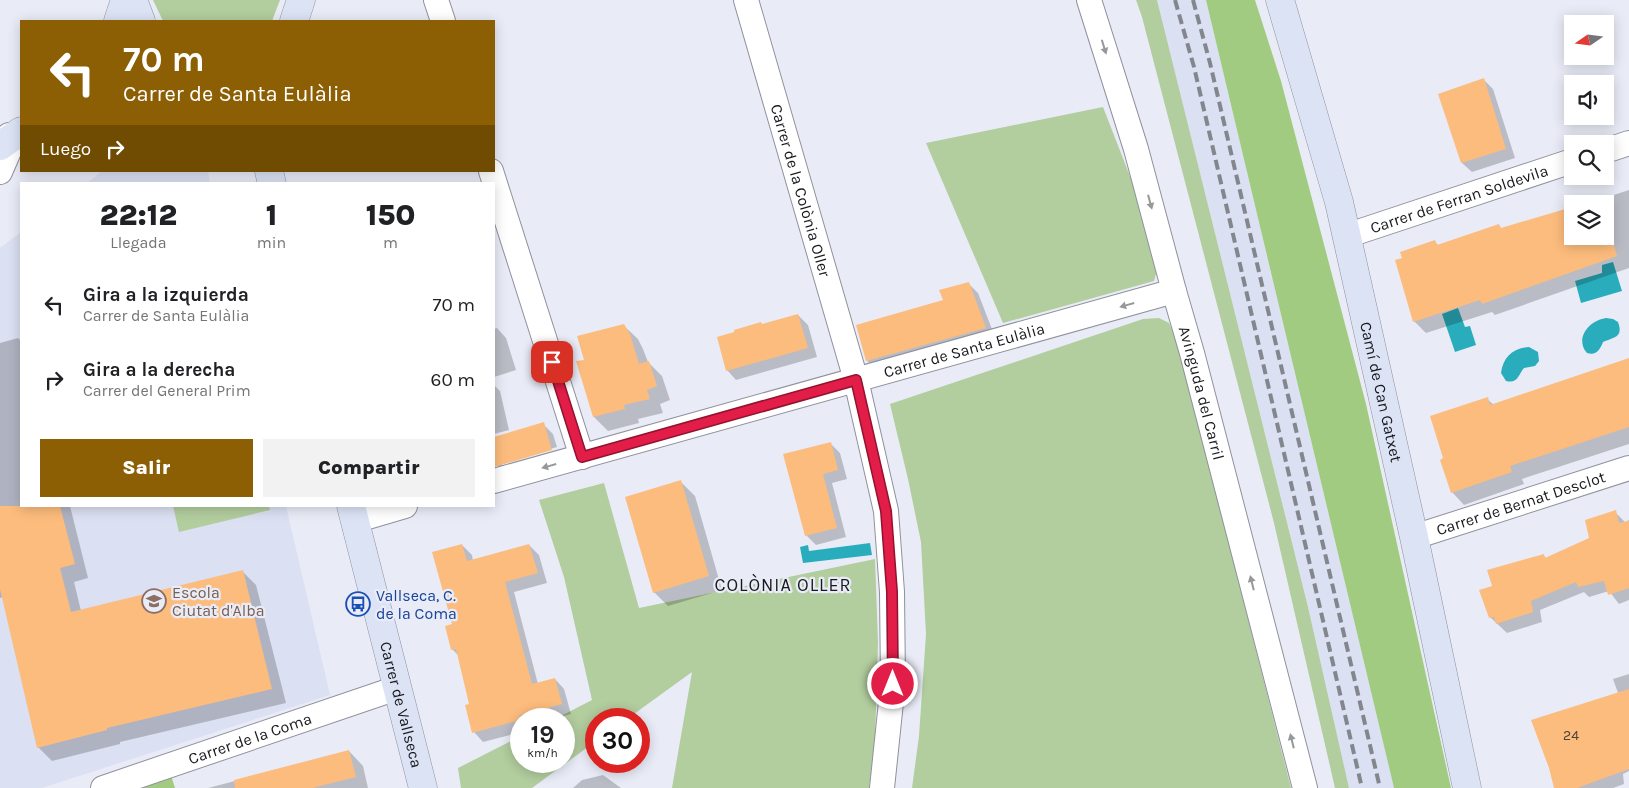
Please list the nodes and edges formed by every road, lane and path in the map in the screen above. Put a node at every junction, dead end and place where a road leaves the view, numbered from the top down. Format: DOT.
graph roads {
  1 [pos="125,0"];
  2 [pos="133,0"];
  3 [pos="301,0"];
  4 [pos="436,0"];
  5 [pos="746,0"];
  6 [pos="1089,0"];
  7 [pos="1280,0"];
  8 [pos="118,20"];
  9 [pos="141,20"];
  10 [pos="294,20"];
  11 [pos="443,20"];
  12 [pos="9,137"];
  13 [pos="1629,143"];
  14 [pos="1614,148"];
  15 [pos="1564,165"];
  16 [pos="0,172"];
  17 [pos="495,184"];
  18 [pos="1346,236"];
  19 [pos="1174,291"];
  20 [pos="856,380"];
  21 [pos="582,457"];
  22 [pos="1629,468"];
  23 [pos="495,482"];
  24 [pos="397,507"];
  25 [pos="352,513"];
  26 [pos="1414,537"];
  27 [pos="397,688"];
  28 [pos="103,788"];
  29 [pos="423,788"];
  30 [pos="882,788"];
  31 [pos="1305,788"];
  32 [pos="1467,788"];
  1 -- 8 [label="street"];
  2 -- 9 [label="street"];
  3 -- 10 [label="street"];
  4 -- 11 [label="street"];
  5 -- 20 [label="street, Carrer de la Colònia Oller"];
  6 -- 19 [label="street, Avinguda del Carril, one-way"];
  7 -- 18 [label="street, Camí de Can Gatxet"];
  12 -- 16 [label="street"];
  13 -- 14 [label="street"];
  15 -- 18 [label="street, Carrer de Ferran Soldevila"];
  17 -- 21 [label="street"];
  18 -- 26 [label="street, Camí de Can Gatxet"];
  19 -- 20 [label="street, Carrer de Santa Eulàlia, one-way"];
  31 -- 19 [label="street, Avinguda del Carril, one-way"];
  20 -- 21 [label="street, Carrer de Santa Eulàlia"];
  20 -- 30 [label="street, Carrer de la Colònia Oller"];
  21 -- 23 [label="street, Carrer de Santa Eulàlia, one-way"];
  22 -- 26 [label="street, Carrer de Bernat Desclot"];
  24 -- 25 [label="street"];
  25 -- 27 [label="street, Carrer de Vallseca"];
  26 -- 32 [label="street, Camí de Can Gatxet"];
  27 -- 28 [label="street, Carrer de la Coma"];
  27 -- 29 [label="street, Carrer de Vallseca"];
}
